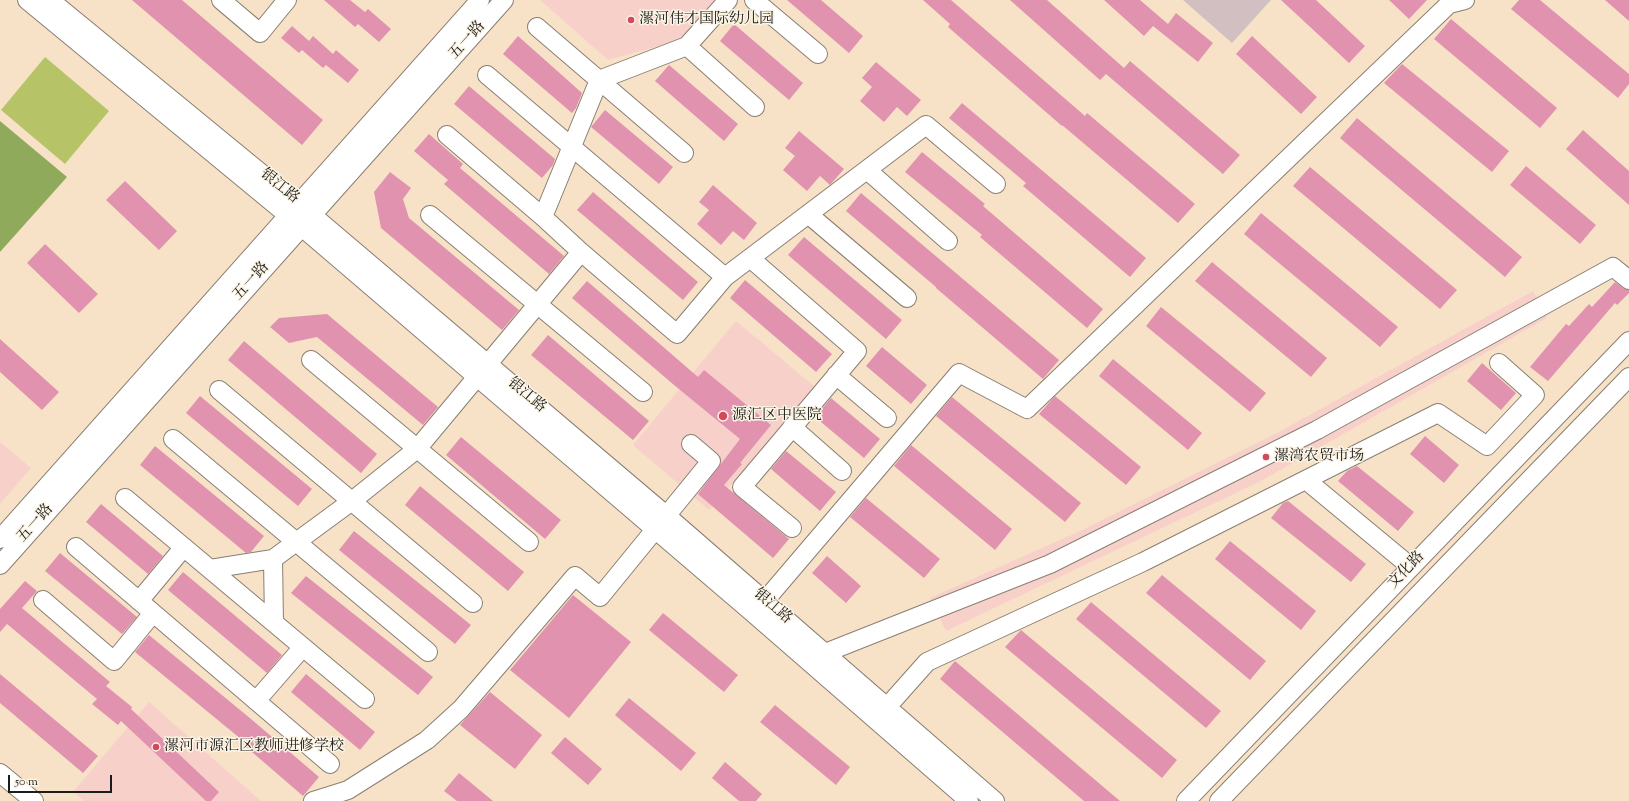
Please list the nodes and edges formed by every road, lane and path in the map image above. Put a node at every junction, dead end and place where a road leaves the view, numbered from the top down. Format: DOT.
graph roads {
  1 [pos="27,0"];
  2 [pos="50,0"];
  3 [pos="221,0"];
  4 [pos="287,0"];
  5 [pos="480,0"];
  6 [pos="504,0"];
  7 [pos="728,0"];
  8 [pos="754,0"];
  9 [pos="1465,0"];
  10 [pos="537,27"];
  11 [pos="686,46"];
  12 [pos="818,54"];
  13 [pos="487,74"];
  14 [pos="599,80"];
  15 [pos="755,107"];
  16 [pos="447,135"];
  17 [pos="572,147"];
  18 [pos="684,153"];
  19 [pos="867,170"];
  20 [pos="996,184"];
  21 [pos="808,214"];
  22 [pos="300,215"];
  23 [pos="430,215"];
  24 [pos="544,217"];
  25 [pos="948,241"];
  26 [pos="581,252"];
  27 [pos="750,258"];
  28 [pos="725,277"];
  29 [pos="1629,280"];
  30 [pos="907,298"];
  31 [pos="538,304"];
  32 [pos="1629,341"];
  33 [pos="311,360"];
  34 [pos="1499,363"];
  35 [pos="483,371"];
  36 [pos="836,375"];
  37 [pos="1629,377"];
  38 [pos="219,390"];
  39 [pos="643,392"];
  40 [pos="886,418"];
  41 [pos="792,427"];
  42 [pos="173,438"];
  43 [pos="691,444"];
  44 [pos="417,449"];
  45 [pos="842,470"];
  46 [pos="1306,480"];
  47 [pos="125,498"];
  48 [pos="352,502"];
  49 [pos="666,516"];
  50 [pos="792,528"];
  51 [pos="655,529"];
  52 [pos="0,539"];
  53 [pos="297,542"];
  54 [pos="529,542"];
  55 [pos="76,547"];
  56 [pos="184,547"];
  57 [pos="273,560"];
  58 [pos="0,564"];
  59 [pos="1412,567"];
  60 [pos="210,569"];
  61 [pos="43,600"];
  62 [pos="139,601"];
  63 [pos="473,603"];
  64 [pos="759,607"];
  65 [pos="153,613"];
  66 [pos="274,623"];
  67 [pos="303,647"];
  68 [pos="428,652"];
  69 [pos="825,653"];
  70 [pos="365,699"];
  71 [pos="256,702"];
  72 [pos="882,714"];
  73 [pos="330,764"];
  74 [pos="0,773"];
  75 [pos="34,801"];
  76 [pos="313,801"];
  77 [pos="969,801"];
  78 [pos="995,801"];
  79 [pos="1186,801"];
  80 [pos="1219,801"];
  1 -- 22 [label="street, 银江路"];
  2 -- 22 [label="street, 银江路"];
  3 -- 4 [label="street"];
  5 -- 22 [label="street, 五一路"];
  6 -- 22 [label="street, 五一路"];
  7 -- 11 [label="street"];
  8 -- 12 [label="street"];
  9 -- 64 [label="street"];
  10 -- 14 [label="street"];
  11 -- 14 [label="street"];
  11 -- 15 [label="street"];
  13 -- 17 [label="street"];
  14 -- 17 [label="street"];
  14 -- 18 [label="street"];
  16 -- 24 [label="street"];
  17 -- 24 [label="street"];
  17 -- 28 [label="street"];
  19 -- 20 [label="street"];
  19 -- 21 [label="street"];
  19 -- 25 [label="street"];
  21 -- 27 [label="street"];
  21 -- 30 [label="street"];
  22 -- 35 [label="street, 银江路"];
  22 -- 52 [label="street, 五一路"];
  22 -- 58 [label="street, 五一路"];
  23 -- 31 [label="street"];
  24 -- 26 [label="street"];
  26 -- 28 [label="street"];
  26 -- 31 [label="street"];
  27 -- 28 [label="street"];
  27 -- 36 [label="street"];
  29 -- 69 [label="street"];
  31 -- 35 [label="street"];
  31 -- 39 [label="street"];
  32 -- 59 [label="street, 文化路"];
  33 -- 44 [label="street"];
  34 -- 46 [label="street"];
  35 -- 44 [label="street"];
  35 -- 49 [label="street, 银江路"];
  35 -- 51 [label="street, 银江路"];
  36 -- 40 [label="street"];
  36 -- 41 [label="street"];
  37 -- 80 [label="street, 文化路"];
  38 -- 48 [label="street"];
  41 -- 45 [label="street"];
  41 -- 50 [label="street"];
  42 -- 53 [label="street"];
  43 -- 49 [label="street"];
  44 -- 48 [label="street"];
  44 -- 54 [label="street"];
  46 -- 59 [label="street"];
  46 -- 72 [label="street"];
  47 -- 56 [label="street"];
  48 -- 53 [label="street"];
  48 -- 63 [label="street"];
  49 -- 51 [label="street"];
  49 -- 64 [label="street, 银江路"];
  51 -- 64 [label="street, 银江路"];
  51 -- 76 [label="street"];
  53 -- 57 [label="street"];
  53 -- 68 [label="street"];
  55 -- 62 [label="street"];
  56 -- 60 [label="street"];
  56 -- 62 [label="street"];
  57 -- 60 [label="street"];
  57 -- 66 [label="street"];
  59 -- 79 [label="street, 文化路"];
  60 -- 66 [label="street"];
  61 -- 65 [label="street"];
  62 -- 65 [label="street"];
  64 -- 69 [label="street, 银江路"];
  64 -- 72 [label="street, 银江路"];
  65 -- 71 [label="street"];
  66 -- 67 [label="street"];
  67 -- 70 [label="street"];
  67 -- 71 [label="street"];
  69 -- 72 [label="street, 银江路"];
  71 -- 73 [label="street"];
  72 -- 77 [label="street, 银江路"];
  72 -- 78 [label="street, 银江路"];
  74 -- 75 [label="street"];
}
